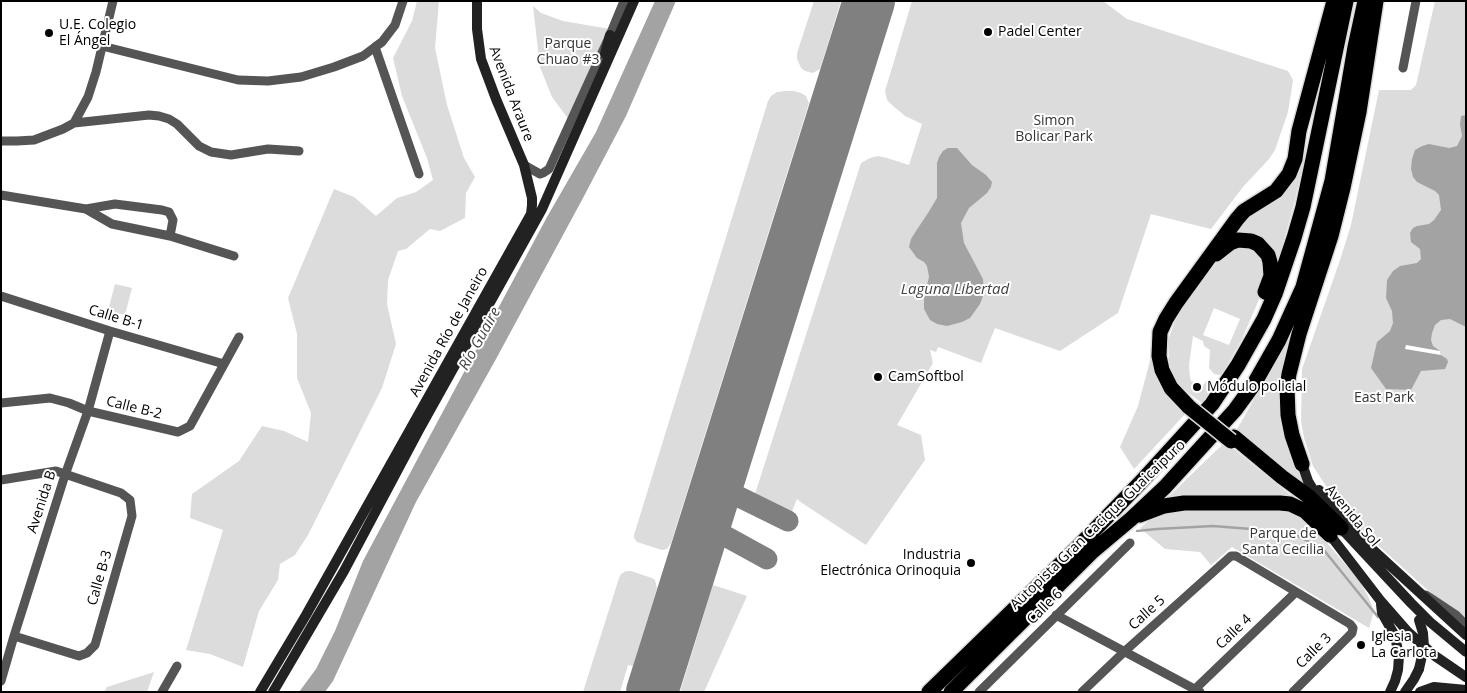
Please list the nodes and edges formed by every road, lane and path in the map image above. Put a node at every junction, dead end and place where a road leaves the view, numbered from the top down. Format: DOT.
graph roads {
  1 [pos="113,1"];
  2 [pos="403,1"];
  3 [pos="477,1"];
  4 [pos="624,1"];
  5 [pos="634,1"];
  6 [pos="1334,1"];
  7 [pos="1346,1"];
  8 [pos="1365,1"];
  9 [pos="1376,1"];
  10 [pos="1416,1"];
  11 [pos="610,35"];
  12 [pos="102,46"];
  13 [pos="375,47"];
  14 [pos="1403,68"];
  15 [pos="599,82"];
  16 [pos="74,123"];
  17 [pos="1,140"];
  18 [pos="299,151"];
  19 [pos="524,165"];
  20 [pos="419,174"];
  21 [pos="1,195"];
  22 [pos="86,209"];
  23 [pos="170,236"];
  24 [pos="234,256"];
  25 [pos="1,296"];
  26 [pos="110,331"];
  27 [pos="239,337"];
  28 [pos="224,364"];
  29 [pos="1238,365"];
  30 [pos="1,403"];
  31 [pos="1192,405"];
  32 [pos="88,410"];
  33 [pos="1302,464"];
  34 [pos="65,475"];
  35 [pos="1,480"];
  36 [pos="1132,519"];
  37 [pos="1335,531"];
  38 [pos="1130,543"];
  39 [pos="1413,587"];
  40 [pos="1296,592"];
  41 [pos="1380,600"];
  42 [pos="1411,603"];
  43 [pos="1056,615"];
  44 [pos="1466,625"];
  45 [pos="1466,635"];
  46 [pos="14,636"];
  47 [pos="1125,651"];
  48 [pos="1466,652"];
  49 [pos="177,666"];
  50 [pos="1466,677"];
  51 [pos="1,681"];
  52 [pos="1466,690"];
  53 [pos="1196,691"];
  54 [pos="162,692"];
  55 [pos="260,692"];
  56 [pos="272,692"];
  57 [pos="929,692"];
  58 [pos="951,692"];
  59 [pos="979,692"];
  60 [pos="1082,692"];
  61 [pos="1293,692"];
  62 [pos="1390,692"];
  63 [pos="1405,692"];
  64 [pos="1420,692"];
  1 -- 12 [label="street"];
  2 -- 13 [label="street"];
  3 -- 19 [label="street, Avenida Araure"];
  4 -- 11 [label="street"];
  5 -- 15 [label="street, Avenida Río de Janeiro"];
  6 -- 31 [label="highway"];
  7 -- 29 [label="highway, Autopista Gran Cacique Guaicaipuro"];
  8 -- 36 [label="highway, Autopista Gran Cacique Guaicaipuro"];
  9 -- 33 [label="highway"];
  10 -- 14 [label="street"];
  11 -- 15 [label="street"];
  11 -- 19 [label="street"];
  12 -- 13 [label="street"];
  12 -- 16 [label="street"];
  13 -- 20 [label="street"];
  15 -- 56 [label="street, Avenida Río de Janeiro"];
  16 -- 17 [label="street"];
  16 -- 18 [label="street"];
  19 -- 55 [label="street, Avenida Río de Janeiro"];
  21 -- 22 [label="street"];
  22 -- 23 [label="street"];
  22 -- 23 [label="street"];
  23 -- 24 [label="street"];
  25 -- 26 [label="street, Calle B-1"];
  26 -- 28 [label="street, Calle B-1"];
  26 -- 32 [label="street, Avenida B"];
  27 -- 28 [label="street, Calle B-2"];
  28 -- 32 [label="street, Calle B-2"];
  29 -- 31 [label="highway"];
  29 -- 57 [label="highway, Autopista Gran Cacique Guaicaipuro"];
  30 -- 32 [label="street, Calle B-2"];
  31 -- 37 [label="highway, bridge"];
  32 -- 34 [label="street, Avenida B"];
  33 -- 37 [label="street, Avenida Sol"];
  33 -- 39 [label="street, Avenida Sol"];
  34 -- 35 [label="street"];
  34 -- 46 [label="street, Avenida B"];
  34 -- 46 [label="street, Calle B-3"];
  36 -- 37 [label="highway"];
  36 -- 58 [label="highway, Autopista Gran Cacique Guaicaipuro"];
  37 -- 41 [label="street, Avenida Sol"];
  37 -- 42 [label="street, Avenida Sol"];
  38 -- 43 [label="street, Calle 6"];
  39 -- 44 [label="street, Avenida Sol"];
  39 -- 45 [label="street, Avenida Sol"];
  40 -- 47 [label="street, Calle 5"];
  40 -- 53 [label="street, Calle 4"];
  40 -- 61 [label="street, Calle 3"];
  41 -- 50 [label="street, Avenida Sol"];
  41 -- 62 [label="street"];
  42 -- 48 [label="street, Avenida Sol"];
  42 -- 63 [label="street, bridge"];
  43 -- 47 [label="street"];
  43 -- 59 [label="street, Calle 6"];
  46 -- 51 [label="street, Avenida B"];
  47 -- 53 [label="street"];
  47 -- 60 [label="street, Calle 5"];
  49 -- 54 [label="street"];
  52 -- 64 [label="street"];
}
